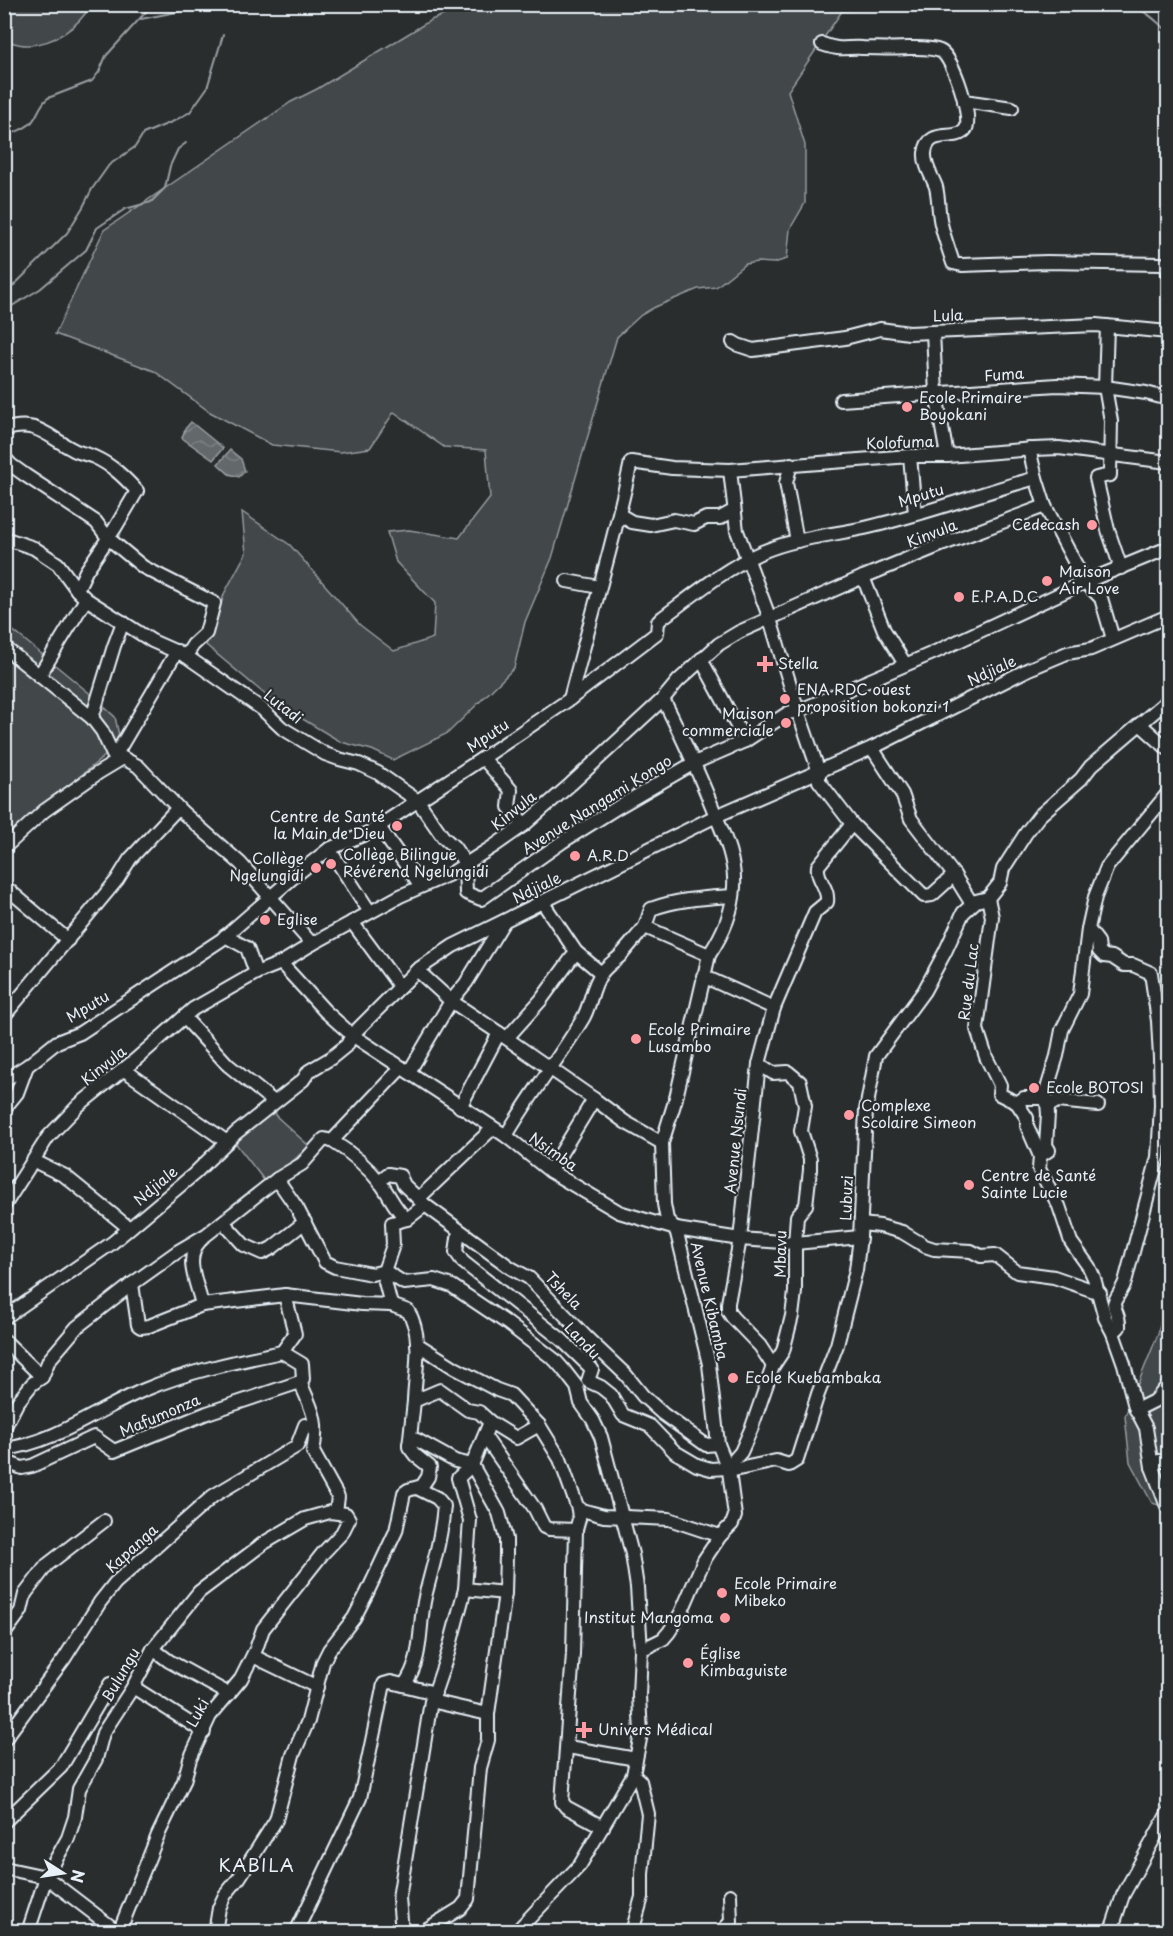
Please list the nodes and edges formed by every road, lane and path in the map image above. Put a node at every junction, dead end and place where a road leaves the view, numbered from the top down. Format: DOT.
graph roads {
  1 [pos="822,44"];
  2 [pos="964,102"];
  3 [pos="1012,108"];
  4 [pos="1167,269"];
  5 [pos="1107,326"];
  6 [pos="933,332"];
  7 [pos="1168,332"];
  8 [pos="733,342"];
  9 [pos="1105,387"];
  10 [pos="936,394"];
  11 [pos="1168,399"];
  12 [pos="841,400"];
  13 [pos="4,430"];
  14 [pos="1029,449"];
  15 [pos="1111,454"];
  16 [pos="910,456"];
  17 [pos="947,456"];
  18 [pos="4,457"];
  19 [pos="1168,462"];
  20 [pos="791,465"];
  21 [pos="730,470"];
  22 [pos="1036,478"];
  23 [pos="1045,506"];
  24 [pos="734,511"];
  25 [pos="915,514"];
  26 [pos="620,515"];
  27 [pos="4,538"];
  28 [pos="108,538"];
  29 [pos="797,542"];
  30 [pos="1168,548"];
  31 [pos="748,559"];
  32 [pos="1121,568"];
  33 [pos="863,577"];
  34 [pos="567,581"];
  35 [pos="1085,582"];
  36 [pos="74,586"];
  37 [pos="599,587"];
  38 [pos="86,599"];
  39 [pos="1168,616"];
  40 [pos="770,619"];
  41 [pos="123,622"];
  42 [pos="1113,639"];
  43 [pos="4,647"];
  44 [pos="182,653"];
  45 [pos="701,659"];
  46 [pos="905,664"];
  47 [pos="39,676"];
  48 [pos="570,699"];
  49 [pos="663,699"];
  50 [pos="1168,700"];
  51 [pos="798,711"];
  52 [pos="92,718"];
  53 [pos="1140,724"];
  54 [pos="745,741"];
  55 [pos="872,748"];
  56 [pos="1168,749"];
  57 [pos="119,757"];
  58 [pos="483,758"];
  59 [pos="694,763"];
  60 [pos="819,772"];
  61 [pos="1168,793"];
  62 [pos="418,801"];
  63 [pos="181,811"];
  64 [pos="716,816"];
  65 [pos="852,824"];
  66 [pos="524,825"];
  67 [pos="379,826"];
  68 [pos="4,848"];
  69 [pos="329,849"];
  70 [pos="465,863"];
  71 [pos="954,875"];
  72 [pos="4,886"];
  73 [pos="422,886"];
  74 [pos="733,896"];
  75 [pos="988,898"];
  76 [pos="270,899"];
  77 [pos="543,903"];
  78 [pos="972,904"];
  79 [pos="370,912"];
  80 [pos="505,920"];
  81 [pos="352,922"];
  82 [pos="645,927"];
  83 [pos="1088,928"];
  84 [pos="225,936"];
  85 [pos="68,940"];
  86 [pos="312,944"];
  87 [pos="576,952"];
  88 [pos="709,954"];
  89 [pos="281,963"];
  90 [pos="417,970"];
  91 [pos="256,973"];
  92 [pos="602,973"];
  93 [pos="703,976"];
  94 [pos="400,987"];
  95 [pos="451,1001"];
  96 [pos="774,1008"];
  97 [pos="7,1009"];
  98 [pos="184,1017"];
  99 [pos="352,1035"];
  100 [pos="503,1035"];
  101 [pos="759,1064"];
  102 [pos="27,1066"];
  103 [pos="552,1068"];
  104 [pos="123,1069"];
  105 [pos="405,1070"];
  106 [pos="4,1080"];
  107 [pos="594,1099"];
  108 [pos="1047,1101"];
  109 [pos="274,1102"];
  110 [pos="1164,1102"];
  111 [pos="1017,1103"];
  112 [pos="1098,1105"];
  113 [pos="460,1107"];
  114 [pos="4,1109"];
  115 [pos="494,1128"];
  116 [pos="506,1136"];
  117 [pos="332,1140"];
  118 [pos="228,1142"];
  119 [pos="662,1143"];
  120 [pos="1040,1156"];
  121 [pos="34,1161"];
  122 [pos="550,1171"];
  123 [pos="277,1179"];
  124 [pos="379,1181"];
  125 [pos="422,1202"];
  126 [pos="4,1206"];
  127 [pos="407,1219"];
  128 [pos="223,1222"];
  129 [pos="305,1222"];
  130 [pos="861,1224"];
  131 [pos="129,1228"];
  132 [pos="676,1229"];
  133 [pos="459,1231"];
  134 [pos="206,1235"];
  135 [pos="860,1237"];
  136 [pos="740,1239"];
  137 [pos="795,1243"];
  138 [pos="385,1271"];
  139 [pos="132,1284"];
  140 [pos="1100,1293"];
  141 [pos="285,1295"];
  142 [pos="202,1305"];
  143 [pos="391,1305"];
  144 [pos="4,1318"];
  145 [pos="1113,1333"];
  146 [pos="4,1340"];
  147 [pos="417,1344"];
  148 [pos="282,1352"];
  149 [pos="773,1366"];
  150 [pos="42,1377"];
  151 [pos="300,1382"];
  152 [pos="1168,1385"];
  153 [pos="414,1401"];
  154 [pos="1136,1410"];
  155 [pos="490,1422"];
  156 [pos="539,1425"];
  157 [pos="314,1427"];
  158 [pos="4,1428"];
  159 [pos="485,1437"];
  160 [pos="409,1444"];
  161 [pos="718,1444"];
  162 [pos="4,1449"];
  163 [pos="4,1461"];
  164 [pos="1168,1461"];
  165 [pos="472,1465"];
  166 [pos="1152,1467"];
  167 [pos="728,1470"];
  168 [pos="417,1488"];
  169 [pos="578,1509"];
  170 [pos="1168,1509"];
  171 [pos="336,1512"];
  172 [pos="623,1517"];
  173 [pos="104,1521"];
  174 [pos="576,1530"];
  175 [pos="720,1536"];
  176 [pos="465,1589"];
  177 [pos="505,1593"];
  178 [pos="4,1634"];
  179 [pos="153,1649"];
  180 [pos="641,1650"];
  181 [pos="253,1656"];
  182 [pos="110,1684"];
  183 [pos="404,1685"];
  184 [pos="133,1687"];
  185 [pos="317,1687"];
  186 [pos="229,1694"];
  187 [pos="433,1697"];
  188 [pos="488,1714"];
  189 [pos="204,1732"];
  190 [pos="4,1740"];
  191 [pos="568,1747"];
  192 [pos="636,1758"];
  193 [pos="633,1775"];
  194 [pos="1168,1813"];
  195 [pos="4,1822"];
  196 [pos="603,1827"];
  197 [pos="4,1868"];
  198 [pos="46,1876"];
  199 [pos="730,1895"];
  200 [pos="28,1932"];
  201 [pos="119,1932"];
  202 [pos="215,1932"];
  203 [pos="296,1932"];
  204 [pos="402,1932"];
  205 [pos="422,1932"];
  206 [pos="516,1932"];
  207 [pos="632,1932"];
  208 [pos="721,1932"];
  209 [pos="1108,1932"];
  1 -- 2 [label="street"];
  2 -- 3 [label="street"];
  2 -- 4 [label="street"];
  5 -- 6 [label="street, Lula"];
  5 -- 7 [label="street, Lula"];
  5 -- 9 [label="street"];
  6 -- 8 [label="street, Lula"];
  6 -- 10 [label="street"];
  9 -- 10 [label="street, Fuma"];
  9 -- 11 [label="street, Fuma"];
  9 -- 15 [label="street"];
  10 -- 12 [label="street, Fuma"];
  10 -- 17 [label="street"];
  13 -- 28 [label="street"];
  14 -- 15 [label="street, Kolofuma"];
  14 -- 17 [label="street, Kolofuma"];
  14 -- 22 [label="street"];
  15 -- 19 [label="street, Kolofuma"];
  15 -- 32 [label="street"];
  16 -- 17 [label="street, Kolofuma"];
  16 -- 20 [label="street, Kolofuma"];
  16 -- 25 [label="street"];
  18 -- 28 [label="street"];
  20 -- 21 [label="street, Kolofuma"];
  20 -- 29 [label="street"];
  21 -- 24 [label="street"];
  21 -- 26 [label="street, Kolofuma"];
  22 -- 23 [label="street"];
  22 -- 25 [label="street, Mputu"];
  23 -- 33 [label="street, Kinvula"];
  23 -- 35 [label="street"];
  24 -- 26 [label="street"];
  24 -- 31 [label="street"];
  25 -- 29 [label="street, Mputu"];
  26 -- 37 [label="street"];
  27 -- 36 [label="street, Lutadi"];
  28 -- 36 [label="street"];
  28 -- 44 [label="street"];
  29 -- 31 [label="street, Mputu"];
  30 -- 32 [label="street, Avenue Nangami Kongo"];
  31 -- 40 [label="street"];
  31 -- 48 [label="street, Mputu"];
  32 -- 35 [label="street, Avenue Nangami Kongo"];
  33 -- 40 [label="street, Kinvula"];
  33 -- 46 [label="street"];
  34 -- 37 [label="street"];
  35 -- 42 [label="street"];
  35 -- 46 [label="street, Avenue Nangami Kongo"];
  36 -- 38 [label="street, Lutadi"];
  37 -- 48 [label="street"];
  38 -- 41 [label="street, Lutadi"];
  38 -- 47 [label="street"];
  39 -- 42 [label="street, Ndjiale"];
  40 -- 45 [label="street, Kinvula"];
  40 -- 51 [label="street"];
  41 -- 44 [label="street, Lutadi"];
  41 -- 52 [label="street"];
  42 -- 55 [label="street, Ndjiale"];
  43 -- 47 [label="street"];
  44 -- 57 [label="street"];
  44 -- 62 [label="street, Lutadi"];
  45 -- 49 [label="street, Kinvula"];
  45 -- 54 [label="street"];
  46 -- 51 [label="street, Avenue Nangami Kongo"];
  47 -- 52 [label="street"];
  48 -- 58 [label="street, Mputu"];
  49 -- 59 [label="street, Avenue Kibamba"];
  49 -- 66 [label="street, Kinvula"];
  50 -- 53 [label="street"];
  51 -- 54 [label="street, Avenue Nangami Kongo"];
  51 -- 60 [label="street"];
  52 -- 57 [label="street"];
  53 -- 56 [label="street"];
  53 -- 75 [label="street"];
  54 -- 59 [label="street, Avenue Nangami Kongo"];
  55 -- 60 [label="street, Ndjiale"];
  55 -- 71 [label="street"];
  57 -- 63 [label="street"];
  57 -- 68 [label="street"];
  58 -- 62 [label="street, Mputu"];
  58 -- 66 [label="street"];
  59 -- 64 [label="street, Avenue Kibamba"];
  59 -- 70 [label="street, Avenue Nangami Kongo"];
  60 -- 64 [label="street, Ndjiale"];
  60 -- 65 [label="street"];
  61 -- 83 [label="street"];
  62 -- 67 [label="street, Mputu"];
  62 -- 70 [label="street, Lutadi"];
  63 -- 76 [label="street"];
  63 -- 85 [label="street"];
  64 -- 74 [label="street, Avenue Kibamba"];
  64 -- 77 [label="street, Ndjiale"];
  65 -- 71 [label="street"];
  65 -- 96 [label="street, Avenue Nsundi"];
  66 -- 70 [label="street, Kinvula"];
  67 -- 69 [label="street, Mputu"];
  67 -- 73 [label="street"];
  69 -- 76 [label="street, Mputu"];
  69 -- 79 [label="street"];
  70 -- 73 [label="street, Kinvula"];
  71 -- 78 [label="street"];
  72 -- 85 [label="street"];
  73 -- 79 [label="street, Kinvula"];
  74 -- 82 [label="street"];
  74 -- 88 [label="street, Avenue Kibamba"];
  75 -- 78 [label="street"];
  75 -- 111 [label="street, Rue du Lac"];
  76 -- 84 [label="street, Mputu"];
  76 -- 86 [label="street"];
  77 -- 80 [label="street, Ndjiale"];
  77 -- 87 [label="street"];
  78 -- 130 [label="street, Lubuzi"];
  79 -- 81 [label="street, Kinvula"];
  80 -- 90 [label="street, Ndjiale"];
  80 -- 95 [label="street"];
  81 -- 86 [label="street, Kinvula"];
  81 -- 94 [label="street"];
  82 -- 88 [label="street"];
  82 -- 92 [label="street"];
  83 -- 108 [label="street"];
  83 -- 110 [label="street"];
  84 -- 91 [label="street"];
  84 -- 102 [label="street, Mputu"];
  85 -- 97 [label="street"];
  86 -- 89 [label="street, Kinvula"];
  87 -- 92 [label="street"];
  87 -- 100 [label="street"];
  88 -- 93 [label="street, Avenue Kibamba"];
  89 -- 91 [label="street, Kinvula"];
  89 -- 99 [label="street, Nsimba"];
  90 -- 94 [label="street, Ndjiale"];
  90 -- 95 [label="street"];
  91 -- 98 [label="street, Kinvula"];
  92 -- 103 [label="street"];
  93 -- 96 [label="street"];
  93 -- 119 [label="street, Avenue Kibamba"];
  94 -- 99 [label="street, Ndjiale"];
  95 -- 100 [label="street"];
  95 -- 105 [label="street"];
  96 -- 101 [label="street, Avenue Nsundi"];
  98 -- 104 [label="street, Kinvula"];
  98 -- 109 [label="street"];
  99 -- 105 [label="street, Nsimba"];
  99 -- 109 [label="street, Ndjiale"];
  100 -- 103 [label="street"];
  100 -- 113 [label="street"];
  101 -- 136 [label="street, Avenue Nsundi"];
  101 -- 137 [label="street, Mbavu"];
  102 -- 106 [label="street, Mputu"];
  102 -- 114 [label="street"];
  103 -- 107 [label="street"];
  103 -- 116 [label="street"];
  104 -- 118 [label="street"];
  104 -- 121 [label="street, Kinvula"];
  105 -- 113 [label="street, Nsimba"];
  105 -- 117 [label="street"];
  107 -- 119 [label="street"];
  107 -- 122 [label="street"];
  108 -- 111 [label="street"];
  108 -- 112 [label="street"];
  108 -- 120 [label="street"];
  109 -- 118 [label="street, Ndjiale"];
  110 -- 145 [label="street"];
  111 -- 120 [label="street, Rue du Lac"];
  113 -- 115 [label="street, Nsimba"];
  115 -- 116 [label="street, Nsimba"];
  115 -- 125 [label="street"];
  116 -- 122 [label="street, Nsimba"];
  117 -- 123 [label="street"];
  117 -- 124 [label="street"];
  118 -- 131 [label="street, Ndjiale"];
  119 -- 132 [label="street, Avenue Kibamba"];
  120 -- 140 [label="street, Rue du Lac"];
  121 -- 126 [label="street, Kinvula"];
  121 -- 131 [label="street"];
  122 -- 132 [label="street, Nsimba"];
  123 -- 128 [label="street"];
  123 -- 129 [label="street"];
  124 -- 125 [label="street, Tshela"];
  124 -- 127 [label="street"];
  125 -- 127 [label="street"];
  125 -- 133 [label="street, Tshela"];
  127 -- 138 [label="street"];
  128 -- 129 [label="street"];
  128 -- 134 [label="street"];
  129 -- 138 [label="street"];
  130 -- 135 [label="street, Lubuzi"];
  130 -- 140 [label="street"];
  131 -- 144 [label="street, Ndjiale"];
  132 -- 136 [label="street, Nsimba"];
  132 -- 161 [label="street, Avenue Kibamba"];
  133 -- 161 [label="street, Tshela"];
  133 -- 167 [label="street, Landu"];
  134 -- 139 [label="street"];
  134 -- 142 [label="street"];
  135 -- 137 [label="street, Nsimba"];
  135 -- 167 [label="street, Lubuzi"];
  136 -- 137 [label="street, Nsimba"];
  136 -- 149 [label="street, Avenue Nsundi"];
  137 -- 149 [label="street, Mbavu"];
  138 -- 143 [label="street"];
  138 -- 172 [label="street"];
  139 -- 142 [label="street"];
  139 -- 150 [label="street"];
  140 -- 145 [label="street, Rue du Lac"];
  141 -- 142 [label="street"];
  141 -- 143 [label="street"];
  141 -- 148 [label="street"];
  143 -- 147 [label="street"];
  145 -- 154 [label="street, Rue du Lac"];
  146 -- 150 [label="street"];
  147 -- 153 [label="street"];
  147 -- 156 [label="street"];
  148 -- 151 [label="street"];
  148 -- 162 [label="street"];
  149 -- 167 [label="street, Mbavu"];
  150 -- 158 [label="street"];
  151 -- 157 [label="street"];
  151 -- 163 [label="street, Mafumonza"];
  152 -- 154 [label="street"];
  153 -- 155 [label="street"];
  153 -- 160 [label="street"];
  154 -- 166 [label="street, Rue du Lac"];
  155 -- 156 [label="street"];
  155 -- 159 [label="street"];
  156 -- 169 [label="street"];
  157 -- 171 [label="street"];
  157 -- 190 [label="street, Kapanga"];
  159 -- 165 [label="street"];
  159 -- 174 [label="street"];
  160 -- 165 [label="street"];
  160 -- 168 [label="street"];
  161 -- 167 [label="street, Avenue Kibamba"];
  164 -- 166 [label="street"];
  165 -- 176 [label="street"];
  165 -- 177 [label="street"];
  166 -- 170 [label="street, Rue du Lac"];
  167 -- 175 [label="street, Avenue Kibamba"];
  168 -- 183 [label="street"];
  168 -- 185 [label="street"];
  169 -- 172 [label="street"];
  169 -- 174 [label="street"];
  171 -- 179 [label="street, Bulungu"];
  171 -- 181 [label="street, Luki"];
  172 -- 175 [label="street"];
  172 -- 180 [label="street"];
  173 -- 178 [label="street"];
  174 -- 191 [label="street"];
  175 -- 180 [label="street, Avenue Kibamba"];
  176 -- 177 [label="street"];
  176 -- 187 [label="street"];
  177 -- 188 [label="street"];
  179 -- 184 [label="street, Bulungu"];
  179 -- 186 [label="street"];
  180 -- 192 [label="street"];
  181 -- 185 [label="street"];
  181 -- 186 [label="street, Luki"];
  182 -- 195 [label="street"];
  183 -- 187 [label="street"];
  183 -- 203 [label="street"];
  184 -- 189 [label="street"];
  184 -- 198 [label="street, Bulungu"];
  185 -- 202 [label="street"];
  186 -- 189 [label="street, Luki"];
  187 -- 188 [label="street"];
  187 -- 204 [label="street"];
  188 -- 205 [label="street"];
  189 -- 201 [label="street, Luki"];
  191 -- 192 [label="street"];
  191 -- 196 [label="street"];
  192 -- 193 [label="street"];
  193 -- 196 [label="street"];
  193 -- 207 [label="street"];
  194 -- 209 [label="street"];
  196 -- 206 [label="street"];
  197 -- 198 [label="street"];
  198 -- 200 [label="street, Bulungu"];
  198 -- 201 [label="street"];
  199 -- 208 [label="street"];
}
